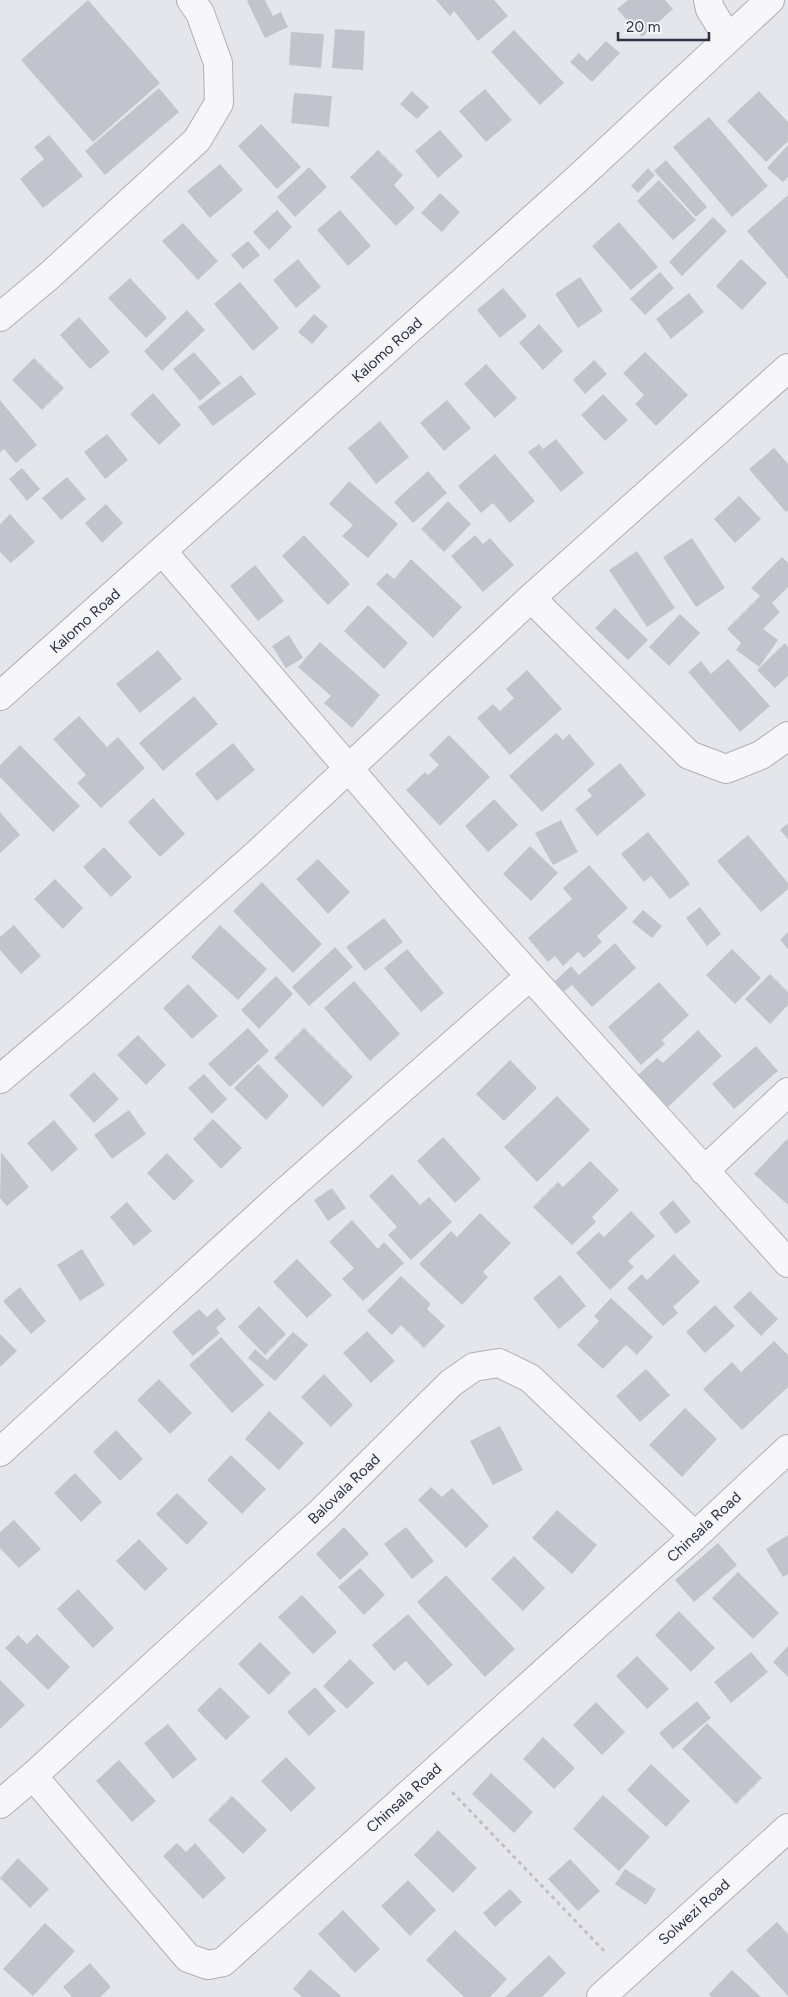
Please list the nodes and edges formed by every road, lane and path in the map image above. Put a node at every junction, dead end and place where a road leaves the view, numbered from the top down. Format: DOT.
graph roads {
  1 [pos="192,0"];
  2 [pos="708,0"];
  3 [pos="770,0"];
  4 [pos="728,38"];
  5 [pos="0,317"];
  6 [pos="788,368"];
  7 [pos="163,552"];
  8 [pos="531,598"];
  9 [pos="0,696"];
  10 [pos="788,736"];
  11 [pos="348,769"];
  12 [pos="530,977"];
  13 [pos="0,1079"];
  14 [pos="788,1092"];
  15 [pos="704,1171"];
  16 [pos="788,1263"];
  17 [pos="788,1449"];
  18 [pos="0,1452"];
  19 [pos="695,1536"];
  20 [pos="433,1772"];
  21 [pos="33,1776"];
  22 [pos="0,1804"];
  23 [pos="788,1828"];
  24 [pos="625,1973"];
  25 [pos="601,1997"];
  1 -- 5 [label="street"];
  2 -- 4 [label="street"];
  3 -- 4 [label="street, Kalomo Road"];
  4 -- 7 [label="street, Kalomo Road"];
  6 -- 8 [label="street"];
  7 -- 9 [label="street, Kalomo Road"];
  7 -- 11 [label="street"];
  8 -- 10 [label="street"];
  8 -- 11 [label="street"];
  11 -- 12 [label="street"];
  11 -- 13 [label="street"];
  12 -- 15 [label="street"];
  12 -- 18 [label="street"];
  14 -- 15 [label="street"];
  15 -- 16 [label="street"];
  17 -- 19 [label="street, Chinsala Road"];
  19 -- 20 [label="street, Chinsala Road"];
  19 -- 21 [label="street, Balovala Road"];
  20 -- 21 [label="street, Chinsala Road"];
  20 -- 24 [label="path"];
  21 -- 22 [label="street, Balovala Road"];
  23 -- 24 [label="street, Solwezi Road"];
  24 -- 25 [label="street, Solwezi Road"];
}
